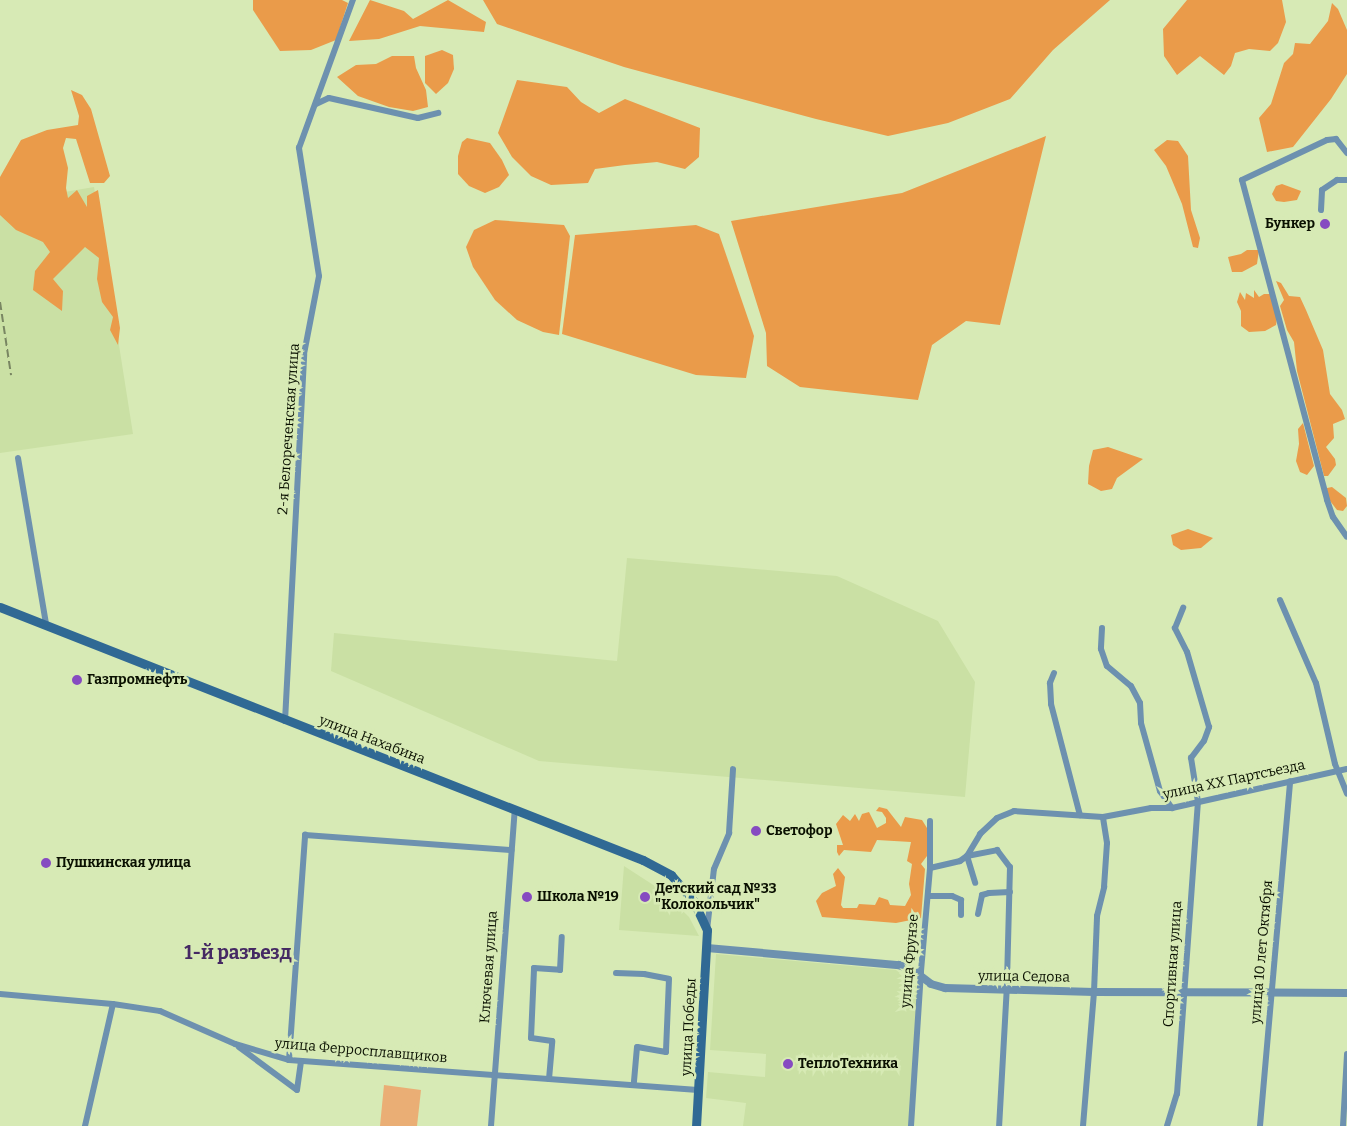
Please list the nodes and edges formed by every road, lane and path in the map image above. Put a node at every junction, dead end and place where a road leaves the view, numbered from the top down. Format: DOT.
graph roads {
  1 [pos="353,0"];
  2 [pos="316,104"];
  3 [pos="438,113"];
  4 [pos="1347,153"];
  5 [pos="1347,180"];
  6 [pos="1321,210"];
  7 [pos="18,458"];
  8 [pos="1347,537"];
  9 [pos="1280,600"];
  10 [pos="0,607"];
  11 [pos="1182,608"];
  12 [pos="46,624"];
  13 [pos="1102,628"];
  14 [pos="1054,673"];
  15 [pos="286,721"];
  16 [pos="733,769"];
  17 [pos="1347,769"];
  18 [pos="1338,771"];
  19 [pos="1290,781"];
  20 [pos="1347,794"];
  21 [pos="1198,802"];
  22 [pos="1172,808"];
  23 [pos="515,810"];
  24 [pos="1080,814"];
  25 [pos="1104,817"];
  26 [pos="930,821"];
  27 [pos="510,850"];
  28 [pos="967,856"];
  29 [pos="930,868"];
  30 [pos="975,883"];
  31 [pos="1010,892"];
  32 [pos="928,896"];
  33 [pos="978,914"];
  34 [pos="961,915"];
  35 [pos="707,930"];
  36 [pos="562,937"];
  37 [pos="707,948"];
  38 [pos="616,973"];
  39 [pos="920,977"];
  40 [pos="1007,990"];
  41 [pos="1094,992"];
  42 [pos="1183,992"];
  43 [pos="1272,992"];
  44 [pos="1347,993"];
  45 [pos="0,994"];
  46 [pos="113,1004"];
  47 [pos="235,1044"];
  48 [pos="1347,1054"];
  49 [pos="289,1060"];
  50 [pos="301,1060"];
  51 [pos="494,1075"];
  52 [pos="548,1079"];
  53 [pos="634,1085"];
  54 [pos="698,1090"];
  55 [pos="85,1126"];
  56 [pos="491,1126"];
  57 [pos="696,1126"];
  58 [pos="911,1126"];
  59 [pos="999,1126"];
  60 [pos="1083,1126"];
  61 [pos="1167,1126"];
  62 [pos="1260,1126"];
  63 [pos="1343,1126"];
  1 -- 2 [label="street, 2-я Белореченская улица"];
  2 -- 3 [label="street"];
  2 -- 15 [label="street, 2-я Белореченская улица"];
  4 -- 8 [label="street"];
  5 -- 6 [label="street"];
  7 -- 12 [label="street"];
  9 -- 18 [label="street"];
  10 -- 12 [label="main road, улица Нахабина"];
  11 -- 21 [label="street, Спортивная улица"];
  12 -- 15 [label="main road, улица Нахабина"];
  13 -- 22 [label="street"];
  14 -- 24 [label="street"];
  15 -- 23 [label="main road, улица Нахабина"];
  16 -- 35 [label="street"];
  17 -- 18 [label="street, улица XX Партсъезда"];
  18 -- 19 [label="street, улица XX Партсъезда"];
  18 -- 20 [label="street"];
  19 -- 21 [label="street, улица XX Партсъезда"];
  19 -- 43 [label="street, улица 10 лет Октября"];
  21 -- 22 [label="street, улица XX Партсъезда"];
  21 -- 42 [label="street, Спортивная улица"];
  22 -- 25 [label="street, улица XX Партсъезда"];
  23 -- 27 [label="street, Ключевая улица"];
  23 -- 35 [label="main road, улица Нахабина"];
  24 -- 25 [label="street, улица XX Партсъезда"];
  24 -- 28 [label="street, улица XX Партсъезда"];
  25 -- 41 [label="street"];
  26 -- 29 [label="street, улица Фрунзе"];
  27 -- 49 [label="street"];
  27 -- 51 [label="street, Ключевая улица"];
  28 -- 29 [label="street"];
  28 -- 30 [label="street"];
  28 -- 31 [label="street"];
  29 -- 32 [label="street, улица Фрунзе"];
  31 -- 33 [label="street"];
  31 -- 40 [label="street"];
  32 -- 34 [label="street"];
  32 -- 39 [label="street, улица Фрунзе"];
  35 -- 37 [label="main road, улица Победы"];
  36 -- 52 [label="street"];
  37 -- 39 [label="street, улица Седова"];
  37 -- 54 [label="main road, улица Победы"];
  38 -- 53 [label="street"];
  39 -- 40 [label="street, улица Седова"];
  39 -- 58 [label="street, улица Фрунзе"];
  40 -- 41 [label="street, улица Седова"];
  40 -- 59 [label="street"];
  41 -- 42 [label="street, улица Седова"];
  41 -- 60 [label="street"];
  42 -- 43 [label="street, улица Седова"];
  42 -- 61 [label="street, Спортивная улица"];
  43 -- 44 [label="street, улица Седова"];
  43 -- 62 [label="street, улица 10 лет Октября"];
  45 -- 46 [label="street, улица Ферросплавщиков"];
  46 -- 47 [label="street, улица Ферросплавщиков"];
  46 -- 55 [label="street"];
  47 -- 49 [label="street, улица Ферросплавщиков"];
  47 -- 50 [label="street"];
  48 -- 63 [label="street"];
  49 -- 50 [label="street, улица Ферросплавщиков"];
  50 -- 51 [label="street, улица Ферросплавщиков"];
  51 -- 52 [label="street, улица Ферросплавщиков"];
  51 -- 56 [label="street, Ключевая улица"];
  52 -- 53 [label="street, улица Ферросплавщиков"];
  53 -- 54 [label="street, улица Ферросплавщиков"];
  54 -- 57 [label="main road, улица Победы"];
}
